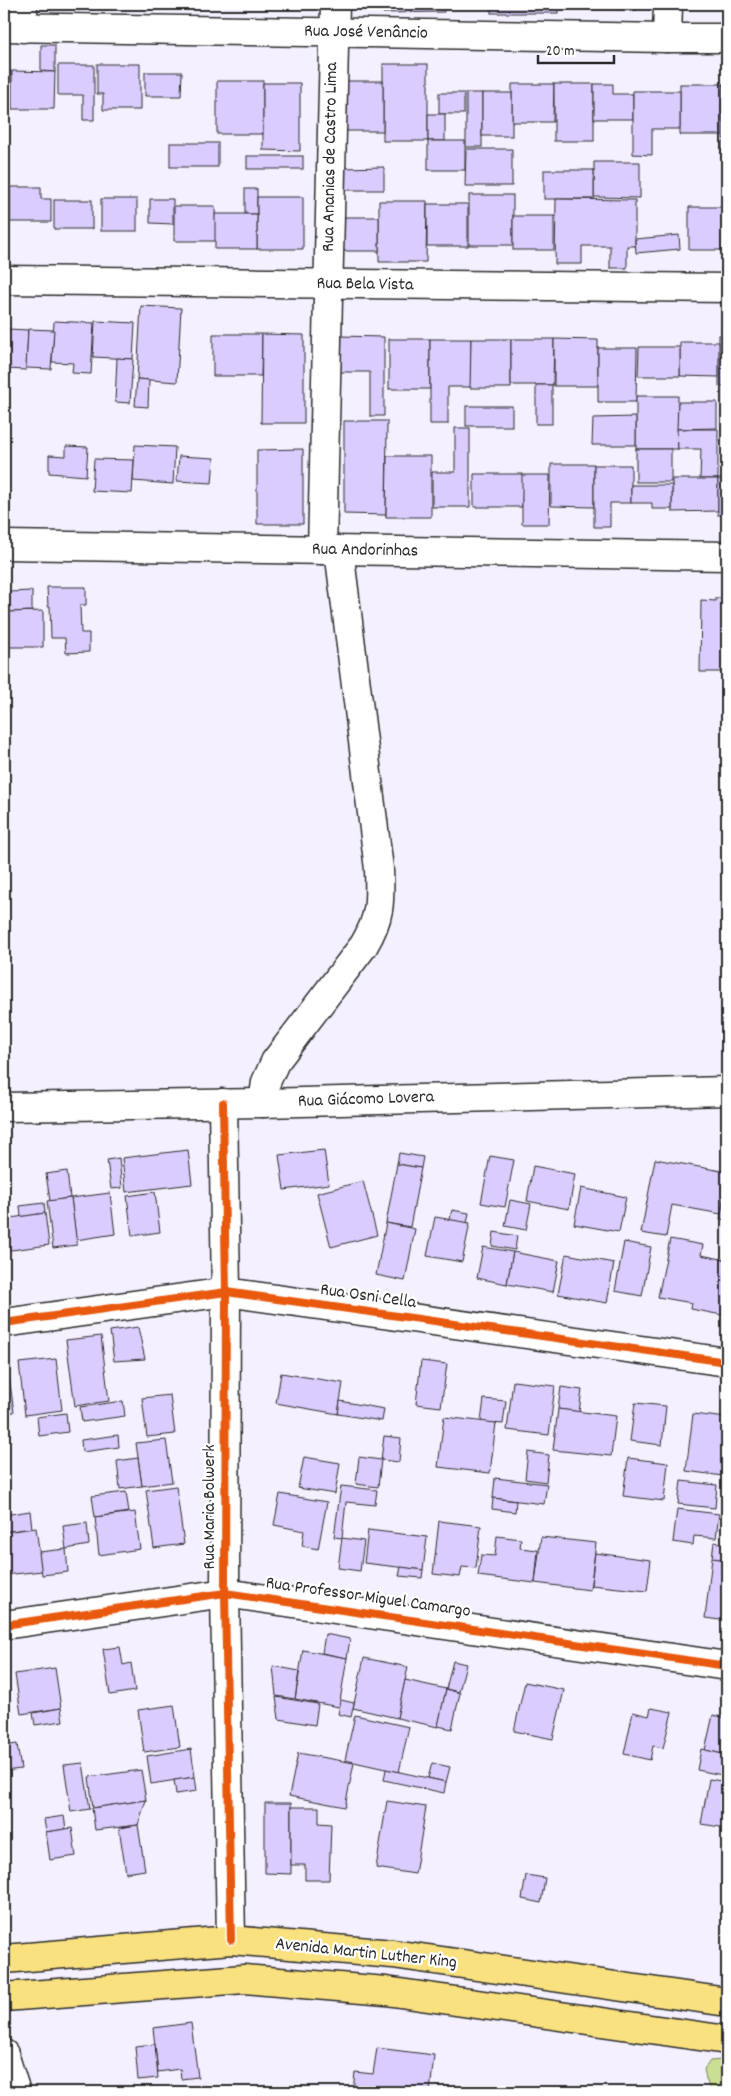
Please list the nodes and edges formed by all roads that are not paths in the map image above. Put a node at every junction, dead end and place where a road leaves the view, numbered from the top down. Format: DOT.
graph roads {
  1 [pos="335,4"];
  2 [pos="668,4"];
  3 [pos="17,20"];
  4 [pos="334,32"];
  5 [pos="667,38"];
  6 [pos="727,38"];
  7 [pos="4,280"];
  8 [pos="328,284"];
  9 [pos="727,288"];
  10 [pos="4,545"];
  11 [pos="330,550"];
  12 [pos="727,556"];
  13 [pos="727,1091"];
  14 [pos="223,1103"];
  15 [pos="263,1103"];
  16 [pos="4,1107"];
  17 [pos="226,1292"];
  18 [pos="4,1323"];
  19 [pos="727,1362"];
  20 [pos="225,1593"];
  21 [pos="4,1625"];
  22 [pos="727,1666"];
  23 [pos="231,1940"];
  24 [pos="393,1954"];
  25 [pos="4,1959"];
  26 [pos="386,1992"];
  27 [pos="4,1997"];
  28 [pos="727,2002"];
  29 [pos="727,2040"];
  30 [pos="4,2054"];
  31 [pos="16,2092"];
  1 -- 4 [label="street, Rua Ananias de Castro Lima"];
  2 -- 5 [label="street"];
  3 -- 4 [label="street, Rua José Venâncio"];
  4 -- 5 [label="street, Rua José Venâncio"];
  4 -- 8 [label="street, Rua Ananias de Castro Lima"];
  5 -- 6 [label="street, Rua José Venâncio"];
  7 -- 8 [label="street, Rua Bela Vista"];
  8 -- 9 [label="street, Rua Bela Vista"];
  8 -- 11 [label="street, Rua Ananias de Castro Lima"];
  10 -- 11 [label="street, Rua Andorinhas"];
  11 -- 12 [label="street, Rua Andorinhas"];
  11 -- 15 [label="street, Rua Ananias de Castro Lima"];
  13 -- 15 [label="street, Rua Giácomo Lovera"];
  14 -- 15 [label="street, Rua Giácomo Lovera"];
  14 -- 16 [label="street, Rua Giácomo Lovera"];
  14 -- 17 [label="street, Rua Maria Bolwerk"];
  17 -- 18 [label="street, Rua Osni Cella"];
  17 -- 19 [label="street, Rua Osni Cella"];
  17 -- 20 [label="street, Rua Maria Bolwerk"];
  20 -- 21 [label="street, Rua Professor Miguel Camargo"];
  20 -- 22 [label="street, Rua Professor Miguel Camargo"];
  20 -- 23 [label="street, Rua Maria Bolwerk"];
  23 -- 24 [label="main road, Avenida Martin Luther King"];
  23 -- 25 [label="main road, Avenida Martin Luther King"];
  24 -- 26 [label="main road"];
  24 -- 28 [label="main road, Avenida Martin Luther King"];
  26 -- 27 [label="main road, Avenida Martin Luther King"];
  26 -- 29 [label="main road, Avenida Martin Luther King"];
  30 -- 31 [label="street"];
}
